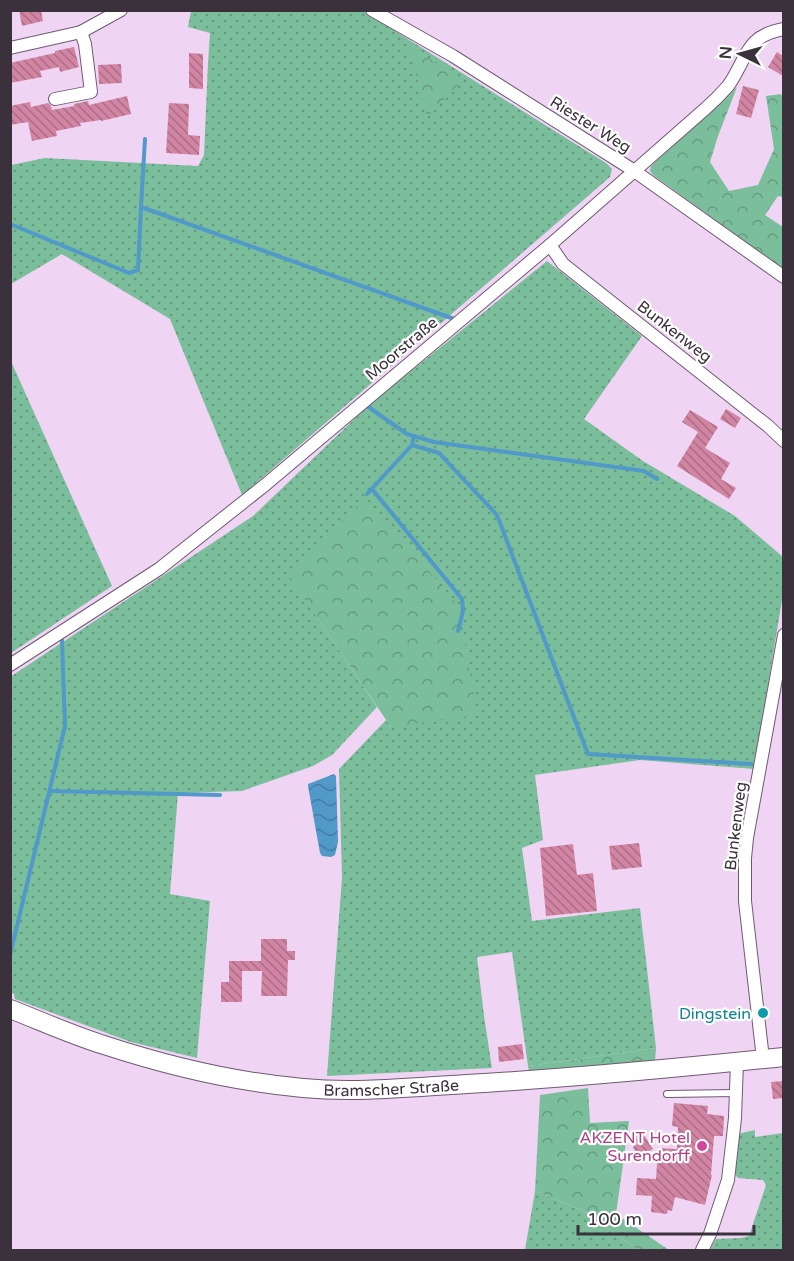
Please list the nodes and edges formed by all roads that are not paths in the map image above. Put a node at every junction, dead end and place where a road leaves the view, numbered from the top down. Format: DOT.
graph roads {
  1 [pos="121,10"];
  2 [pos="372,10"];
  3 [pos="783,29"];
  4 [pos="81,32"];
  5 [pos="10,48"];
  6 [pos="55,99"];
  7 [pos="633,170"];
  8 [pos="550,244"];
  9 [pos="783,278"];
  10 [pos="783,441"];
  11 [pos="783,635"];
  12 [pos="10,665"];
  13 [pos="10,1009"];
  14 [pos="783,1057"];
  15 [pos="763,1059"];
  16 [pos="737,1062"];
  17 [pos="737,1093"];
  18 [pos="667,1094"];
  19 [pos="702,1251"];
  1 -- 4 [label="street"];
  2 -- 7 [label="street, Riester Weg"];
  3 -- 7 [label="street, Moorstraße"];
  4 -- 5 [label="street"];
  4 -- 6 [label="street"];
  7 -- 8 [label="street, Moorstraße"];
  7 -- 9 [label="street, Riester Weg"];
  8 -- 10 [label="street, Bunkenweg"];
  8 -- 12 [label="street, Moorstraße"];
  11 -- 15 [label="street, Bunkenweg"];
  13 -- 16 [label="street, Bramscher Straße"];
  14 -- 15 [label="street, Bramscher Straße"];
  15 -- 16 [label="street, Bramscher Straße"];
  16 -- 17 [label="street"];
  17 -- 18 [label="lane"];
  17 -- 19 [label="street"];
}
